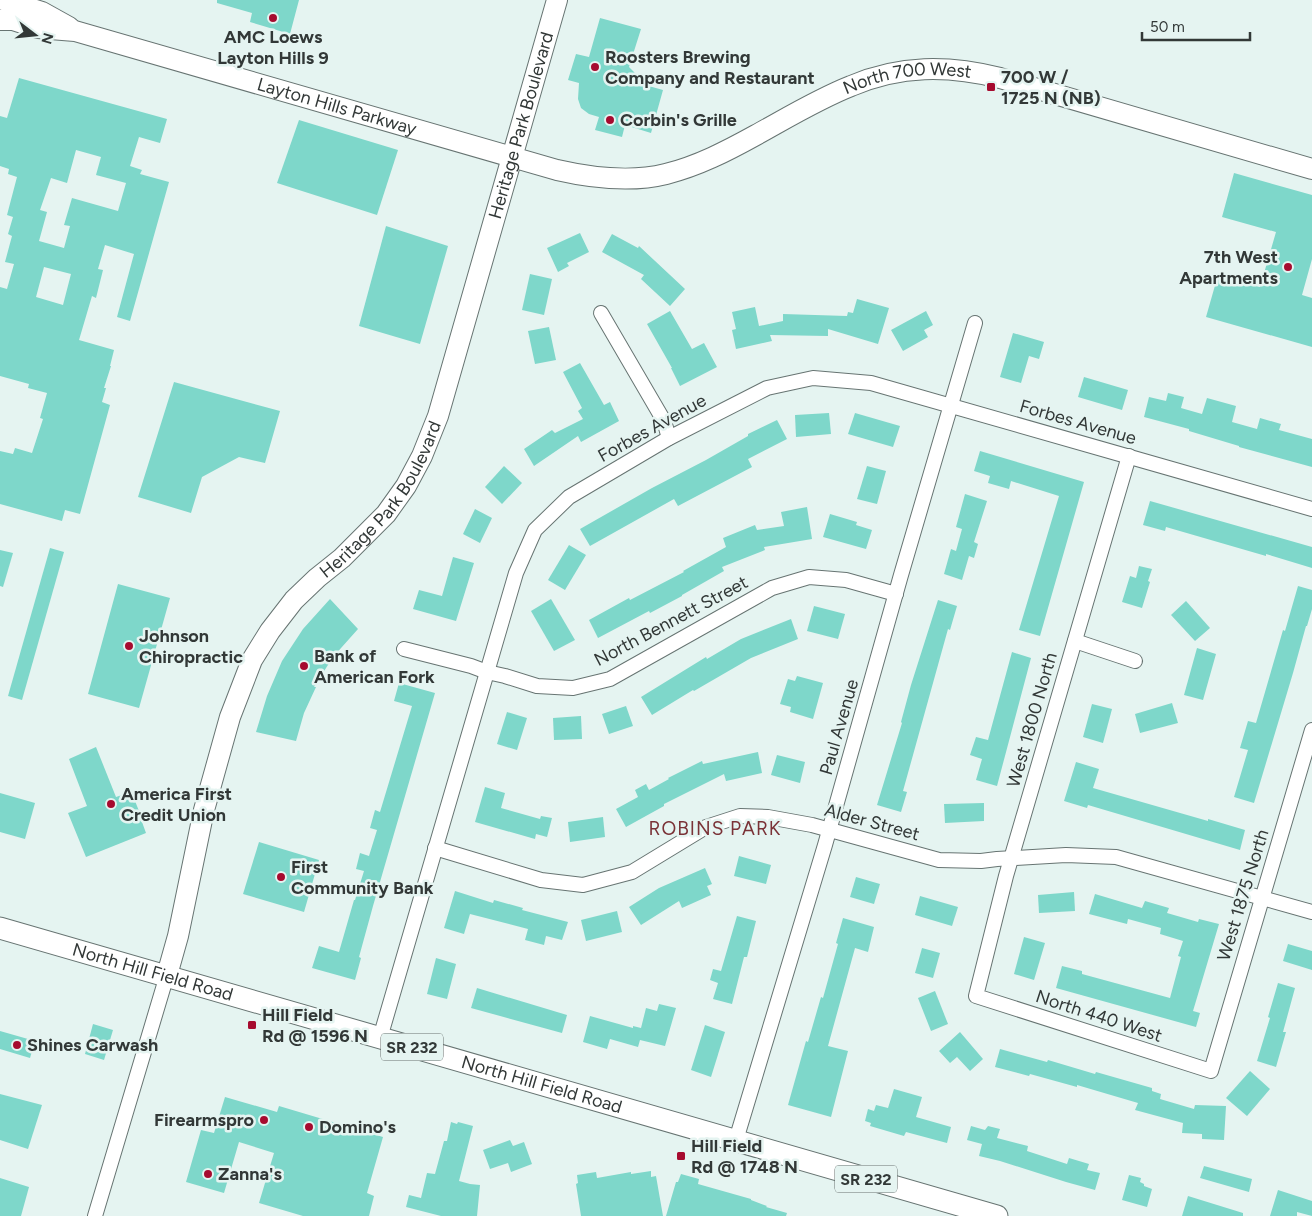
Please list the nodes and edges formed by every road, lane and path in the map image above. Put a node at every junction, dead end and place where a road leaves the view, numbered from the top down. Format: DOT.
graph roads {
  1 [pos="3,0"];
  2 [pos="557,0"];
  3 [pos="0,20"];
  4 [pos="75,31"];
  5 [pos="512,157"];
  6 [pos="1312,169"];
  7 [pos="601,313"];
  8 [pos="975,323"];
  9 [pos="951,406"];
  10 [pos="669,438"];
  11 [pos="1129,456"];
  12 [pos="1312,509"];
  13 [pos="896,594"];
  14 [pos="1075,641"];
  15 [pos="404,649"];
  16 [pos="1135,660"];
  17 [pos="487,672"];
  18 [pos="1312,730"];
  19 [pos="829,831"];
  20 [pos="435,848"];
  21 [pos="1012,858"];
  22 [pos="1262,898"];
  23 [pos="1312,912"];
  24 [pos="0,928"];
  25 [pos="167,975"];
  26 [pos="976,996"];
  27 [pos="380,1038"];
  28 [pos="1211,1072"];
  29 [pos="736,1140"];
  30 [pos="95,1216"];
  31 [pos="996,1216"];
  1 -- 4 [label="street, Layton Hills Parkway"];
  2 -- 5 [label="street, Heritage Park Boulevard"];
  3 -- 4 [label="street, Layton Hills Parkway"];
  4 -- 5 [label="street, Layton Hills Parkway"];
  5 -- 6 [label="street, North 700 West"];
  5 -- 25 [label="street, Heritage Park Boulevard"];
  7 -- 10 [label="street"];
  8 -- 9 [label="street, Paul Avenue"];
  9 -- 10 [label="street, Forbes Avenue"];
  9 -- 11 [label="street, Forbes Avenue"];
  9 -- 13 [label="street, Paul Avenue"];
  10 -- 17 [label="street, Forbes Avenue"];
  11 -- 12 [label="street, Forbes Avenue"];
  11 -- 14 [label="street, West 1800 North"];
  13 -- 17 [label="street, North Bennett Street"];
  13 -- 19 [label="street, Paul Avenue"];
  14 -- 16 [label="street"];
  14 -- 21 [label="street, West 1800 North"];
  15 -- 17 [label="street, North Bennett Street"];
  17 -- 20 [label="street, Forbes Avenue"];
  18 -- 22 [label="street, West 1875 North"];
  19 -- 20 [label="street, Alder Street"];
  19 -- 21 [label="street, Alder Street"];
  19 -- 29 [label="street, Paul Avenue"];
  20 -- 27 [label="street, Forbes Avenue"];
  21 -- 22 [label="street, Alder Street"];
  21 -- 26 [label="street, West 1800 North"];
  22 -- 23 [label="street, Alder Street"];
  22 -- 28 [label="street, West 1875 North"];
  24 -- 25 [label="main road, North Hill Field Road / SR 232"];
  25 -- 27 [label="main road, North Hill Field Road / SR 232"];
  25 -- 30 [label="street"];
  26 -- 28 [label="street, North 440 West"];
  27 -- 29 [label="main road, North Hill Field Road / SR 232"];
  29 -- 31 [label="main road, North Hill Field Road / SR 232"];
}
